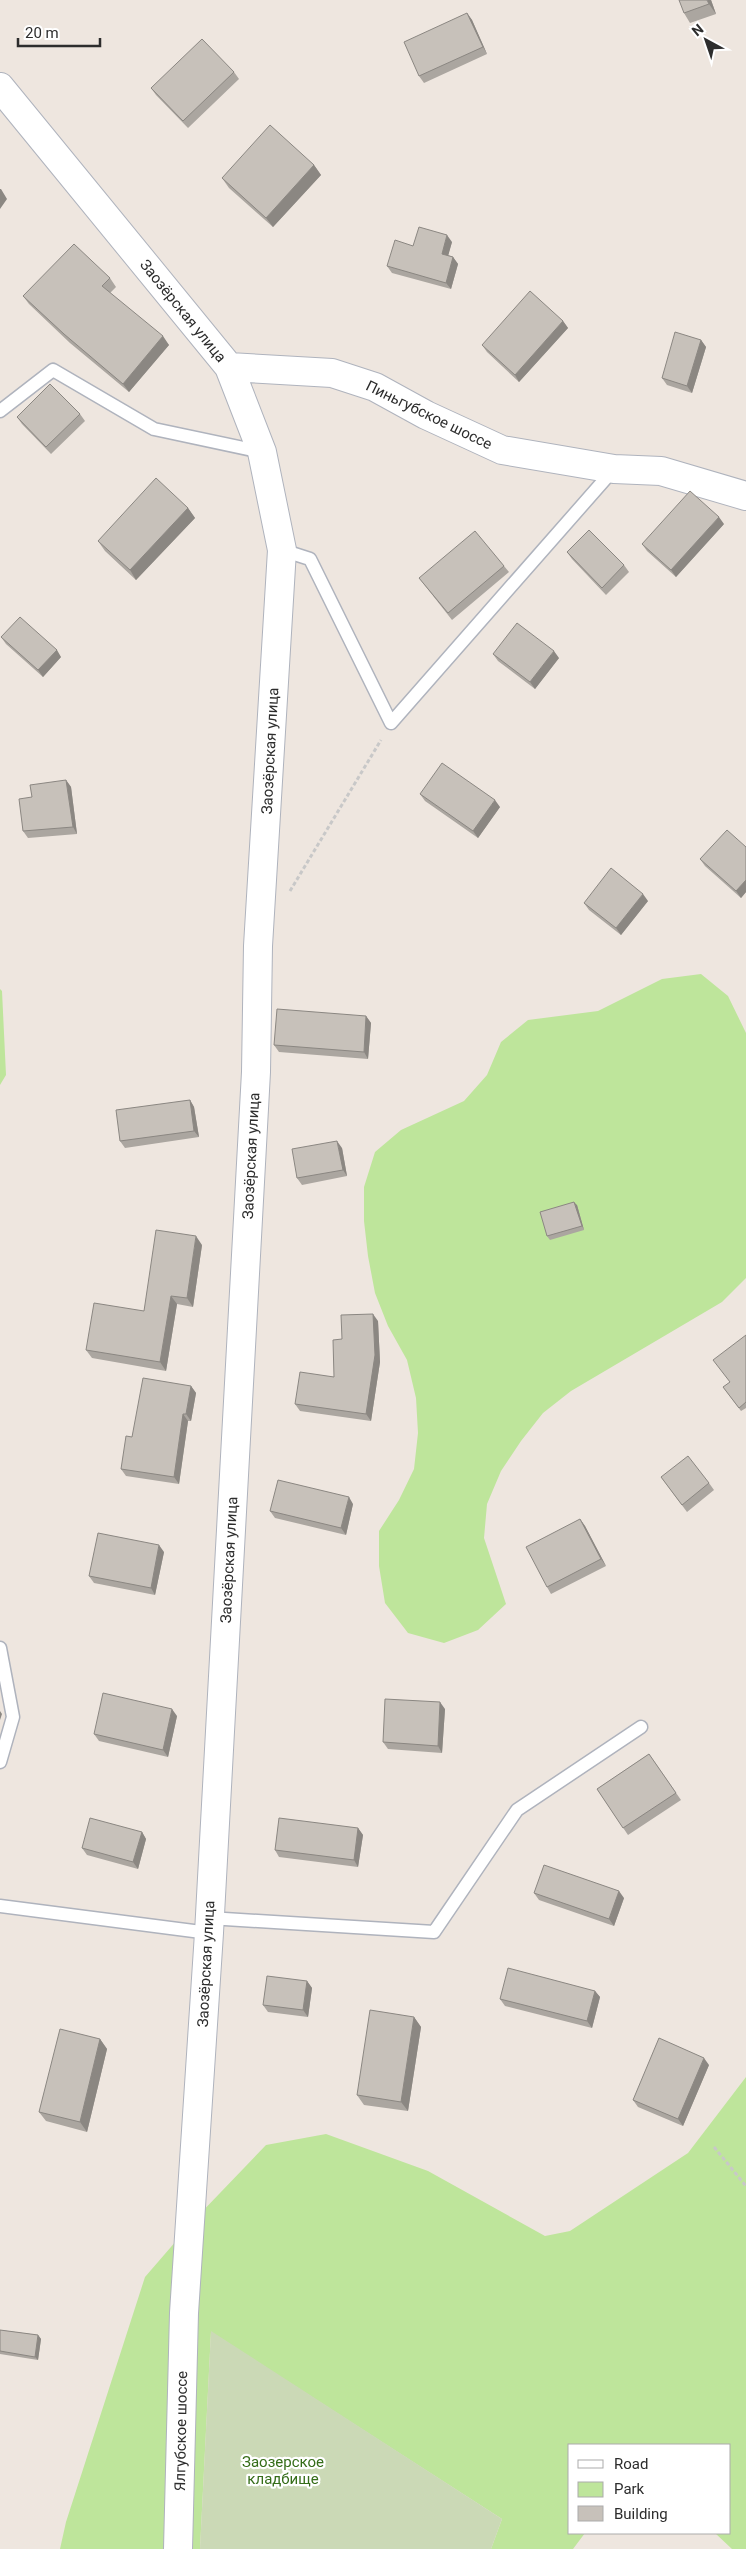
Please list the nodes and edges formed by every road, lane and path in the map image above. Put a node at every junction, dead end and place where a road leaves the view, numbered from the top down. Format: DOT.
graph roads {
  1 [pos="0,87"];
  2 [pos="229,367"];
  3 [pos="0,411"];
  4 [pos="262,452"];
  5 [pos="614,469"];
  6 [pos="746,496"];
  7 [pos="282,550"];
  8 [pos="391,723"];
  9 [pos="289,894"];
  10 [pos="0,1648"];
  11 [pos="641,1727"];
  12 [pos="0,1762"];
  13 [pos="0,1906"];
  14 [pos="209,1925"];
  15 [pos="714,2147"];
  16 [pos="746,2186"];
  17 [pos="184,2313"];
  18 [pos="178,2549"];
  1 -- 2 [label="street, Заозёрская улица"];
  2 -- 4 [label="street, Заозёрская улица"];
  2 -- 5 [label="street, Пиньгубское шоссе"];
  3 -- 4 [label="lane"];
  4 -- 7 [label="street, Заозёрская улица"];
  5 -- 6 [label="street, Пиньгубское шоссе"];
  5 -- 8 [label="lane"];
  7 -- 8 [label="lane"];
  7 -- 14 [label="street, Заозёрская улица"];
  8 -- 9 [label="path"];
  10 -- 12 [label="lane"];
  11 -- 14 [label="lane"];
  13 -- 14 [label="lane"];
  14 -- 17 [label="street, Заозёрская улица"];
  15 -- 16 [label="path"];
  17 -- 18 [label="street, Ялгубское шоссе"];
}
